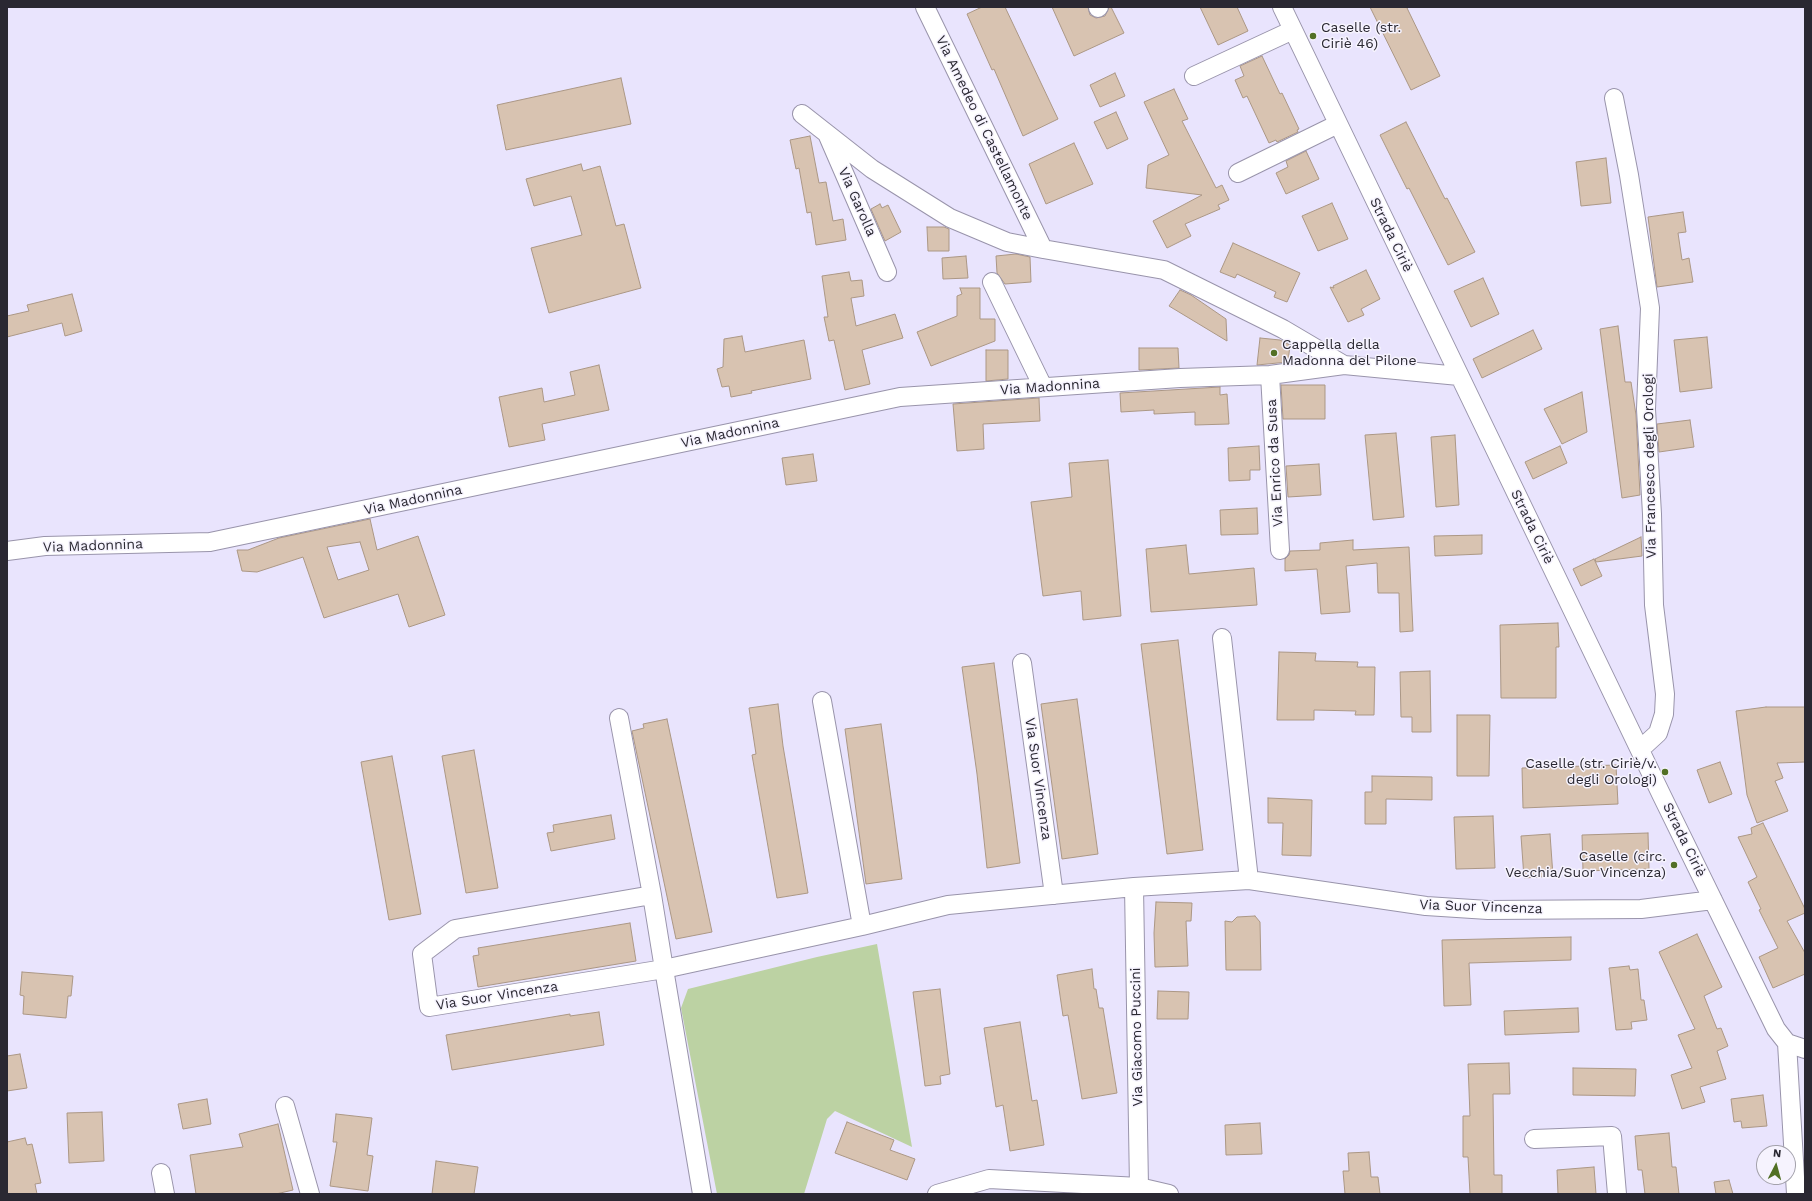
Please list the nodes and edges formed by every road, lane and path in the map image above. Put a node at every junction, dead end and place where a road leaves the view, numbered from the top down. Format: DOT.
graph roads {
  1 [pos="925,7"];
  2 [pos="1282,7"];
  3 [pos="1293,30"];
  4 [pos="1194,76"];
  5 [pos="1614,98"];
  6 [pos="802,114"];
  7 [pos="1338,124"];
  8 [pos="826,133"];
  9 [pos="1238,173"];
  10 [pos="1043,249"];
  11 [pos="887,272"];
  12 [pos="992,282"];
  13 [pos="1344,365"];
  14 [pos="1270,375"];
  15 [pos="1459,376"];
  16 [pos="1043,387"];
  17 [pos="1280,550"];
  18 [pos="7,551"];
  19 [pos="1222,638"];
  20 [pos="1022,663"];
  21 [pos="822,701"];
  22 [pos="619,718"];
  23 [pos="1639,748"];
  24 [pos="1249,880"];
  25 [pos="1134,887"];
  26 [pos="652,895"];
  27 [pos="1054,895"];
  28 [pos="1714,900"];
  29 [pos="862,926"];
  30 [pos="664,969"];
  31 [pos="1787,1043"];
  32 [pos="1805,1049"];
  33 [pos="285,1106"];
  34 [pos="1534,1139"];
  35 [pos="161,1174"];
  36 [pos="1139,1187"];
  37 [pos="165,1194"];
  38 [pos="310,1194"];
  39 [pos="702,1194"];
  40 [pos="937,1194"];
  41 [pos="1169,1194"];
  42 [pos="1617,1194"];
  43 [pos="1796,1194"];
  1 -- 10 [label="street, Via Amedeo di Castellamonte"];
  2 -- 3 [label="street, Strada Ciriè"];
  3 -- 4 [label="street"];
  3 -- 7 [label="street, Strada Ciriè"];
  5 -- 23 [label="street, Via Francesco degli Orologi"];
  6 -- 8 [label="street"];
  7 -- 9 [label="street"];
  7 -- 15 [label="street, Strada Ciriè"];
  8 -- 10 [label="street"];
  8 -- 11 [label="street, Via Garolla"];
  10 -- 13 [label="street"];
  12 -- 16 [label="street"];
  13 -- 14 [label="street, Via Madonnina"];
  13 -- 15 [label="street, Via Madonnina"];
  14 -- 16 [label="street, Via Madonnina"];
  14 -- 17 [label="street, Via Enrico da Susa"];
  15 -- 23 [label="street, Strada Ciriè"];
  16 -- 18 [label="street, Via Madonnina"];
  19 -- 24 [label="street"];
  20 -- 27 [label="street, Via Suor Vincenza"];
  21 -- 29 [label="street"];
  22 -- 26 [label="street"];
  23 -- 28 [label="street, Strada Ciriè"];
  24 -- 25 [label="street, Via Suor Vincenza"];
  24 -- 28 [label="street, Via Suor Vincenza"];
  25 -- 27 [label="street, Via Suor Vincenza"];
  25 -- 36 [label="street, Via Giacomo Puccini"];
  26 -- 30 [label="street"];
  26 -- 30 [label="street, Via Suor Vincenza"];
  27 -- 29 [label="street, Via Suor Vincenza"];
  28 -- 31 [label="street, Strada Ciriè"];
  29 -- 30 [label="street, Via Suor Vincenza"];
  30 -- 39 [label="street"];
  31 -- 32 [label="street"];
  31 -- 43 [label="street"];
  33 -- 38 [label="street"];
  34 -- 42 [label="street"];
  35 -- 37 [label="street"];
  36 -- 40 [label="street"];
  36 -- 41 [label="street"];
}
